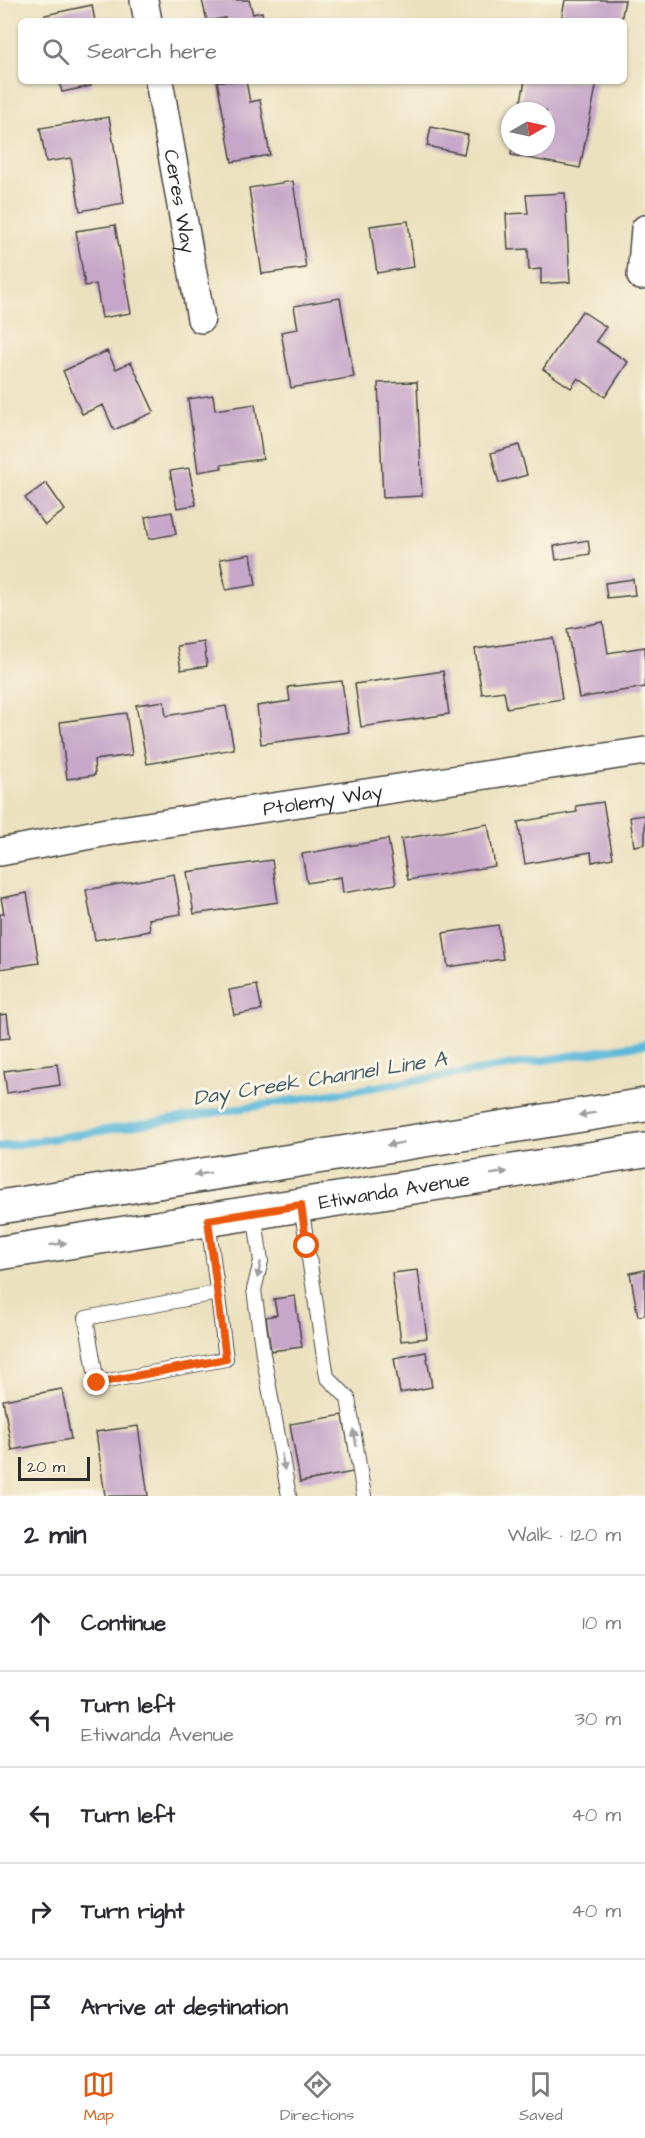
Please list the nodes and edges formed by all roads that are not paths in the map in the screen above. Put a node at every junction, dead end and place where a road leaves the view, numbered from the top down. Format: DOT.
graph roads {
  1 [pos="144,0"];
  2 [pos="147,18"];
  3 [pos="160,84"];
  4 [pos="645,229"];
  5 [pos="641,276"];
  6 [pos="201,319"];
  7 [pos="645,751"];
  8 [pos="0,852"];
  9 [pos="645,1105"];
  10 [pos="645,1150"];
  11 [pos="301,1205"];
  12 [pos="0,1207"];
  13 [pos="254,1212"];
  14 [pos="208,1220"];
  15 [pos="0,1253"];
  16 [pos="217,1293"];
  17 [pos="289,1496"];
  18 [pos="364,1496"];
  1 -- 2 [label="street"];
  3 -- 6 [label="street, Ceres Way"];
  4 -- 5 [label="street"];
  7 -- 8 [label="street, Ptolemy Way"];
  9 -- 12 [label="main road, one-way"];
  11 -- 10 [label="main road, Etiwanda Avenue, one-way"];
  11 -- 13 [label="main road, Etiwanda Avenue"];
  18 -- 11 [label="lane, one-way"];
  13 -- 14 [label="main road, Etiwanda Avenue"];
  13 -- 17 [label="lane, one-way"];
  15 -- 14 [label="main road, Etiwanda Avenue, one-way"];
  14 -- 16 [label="lane"];
  16 -- 16 [label="lane"];
}
